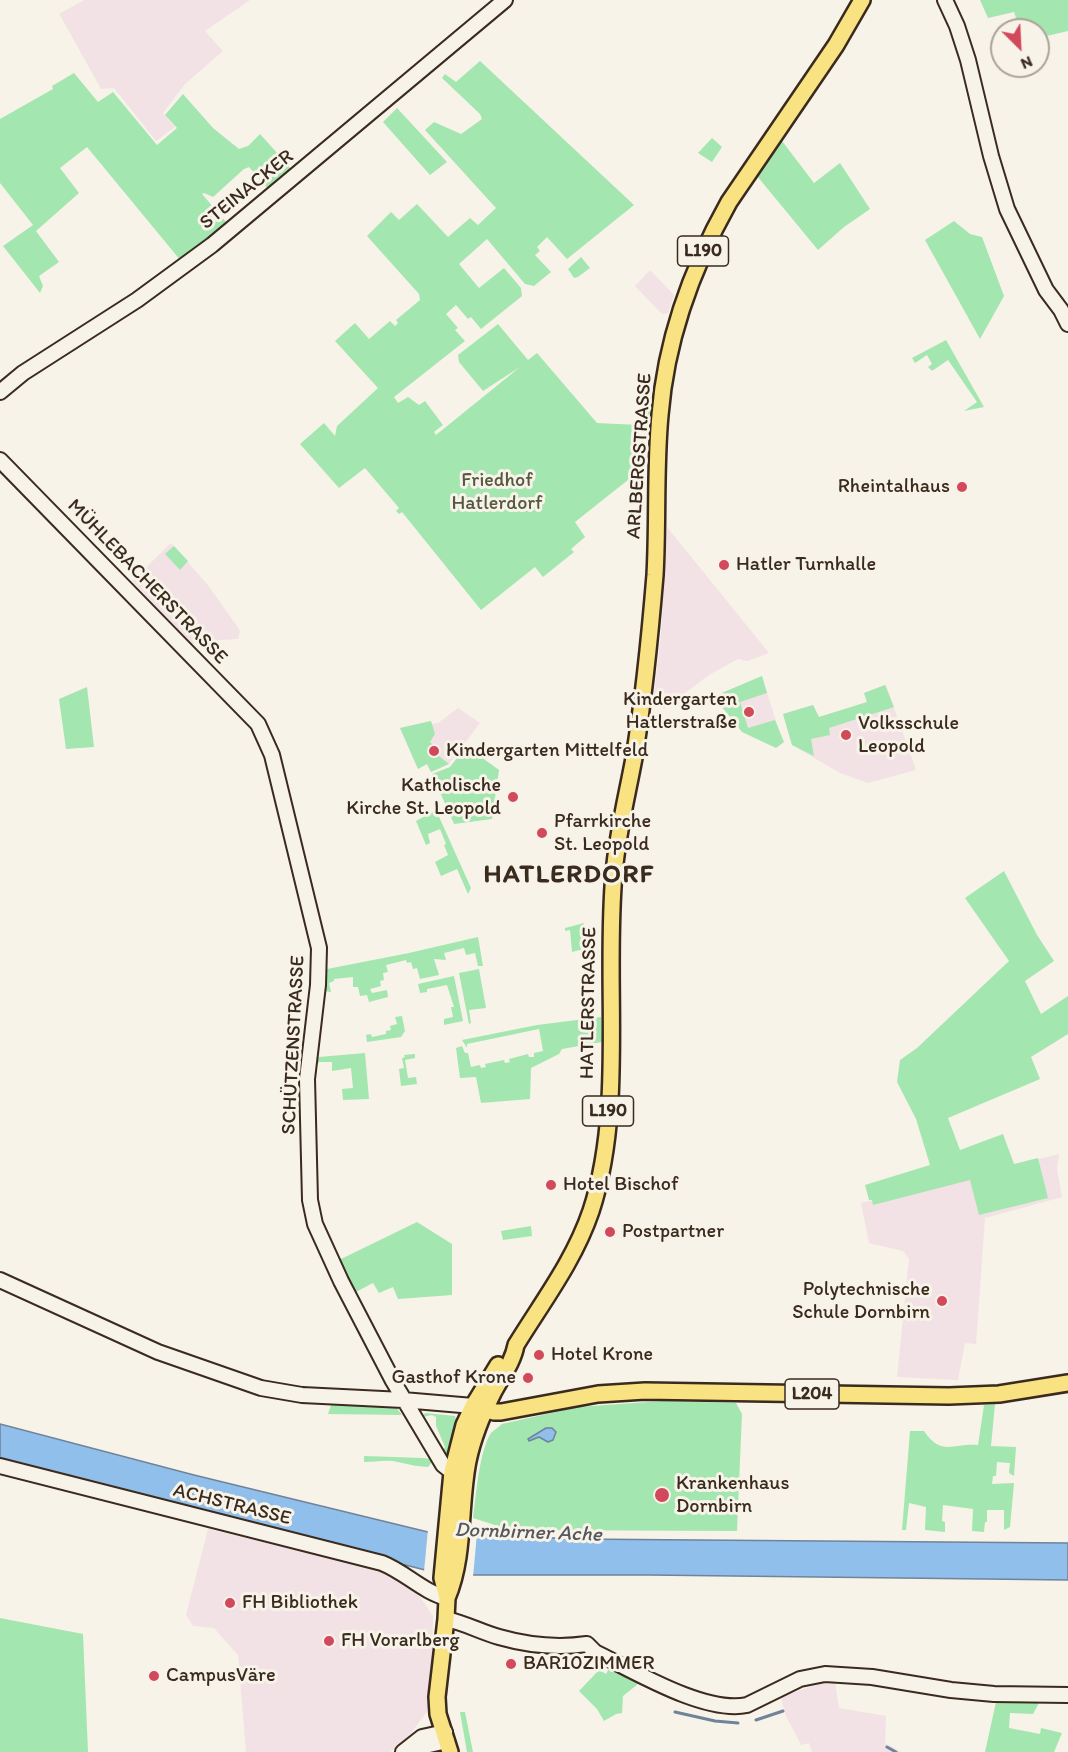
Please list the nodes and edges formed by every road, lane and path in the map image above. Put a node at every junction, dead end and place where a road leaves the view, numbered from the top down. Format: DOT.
graph roads {
  1 [pos="505,0"];
  2 [pos="862,0"];
  3 [pos="945,0"];
  4 [pos="1064,309"];
  5 [pos="1068,324"];
  6 [pos="0,392"];
  7 [pos="0,460"];
  8 [pos="264,732"];
  9 [pos="616,855"];
  10 [pos="0,1280"];
  11 [pos="1068,1383"];
  12 [pos="404,1400"];
  13 [pos="483,1404"];
  14 [pos="0,1466"];
  15 [pos="452,1472"];
  16 [pos="454,1527"];
  17 [pos="447,1598"];
  18 [pos="446,1619"];
  19 [pos="1068,1695"];
  20 [pos="447,1741"];
  21 [pos="405,1751"];
  1 -- 6 [label="street, STEINACKER"];
  2 -- 9 [label="main road, ARLBERGSTRASSE / L190"];
  3 -- 4 [label="street"];
  4 -- 5 [label="street"];
  7 -- 8 [label="street, MÜHLEBACHERSTRASSE"];
  8 -- 12 [label="street, SCHÜTZENSTRASSE"];
  9 -- 13 [label="main road, HATLERSTRASSE / L190"];
  10 -- 12 [label="street"];
  11 -- 13 [label="main road, L204"];
  12 -- 13 [label="street"];
  12 -- 15 [label="street, SCHÜTZENSTRASSE"];
  13 -- 15 [label="main road, HATLERSTRASSE / L190"];
  13 -- 16 [label="main road, HATLERSTRASSE / L190"];
  14 -- 17 [label="street, ACHSTRASSE"];
  15 -- 16 [label="main road, HATLERSTRASSE / L190"];
  16 -- 17 [label="main road, L190"];
  17 -- 18 [label="main road, L190"];
  18 -- 19 [label="street"];
  18 -- 20 [label="main road, L190"];
  20 -- 21 [label="street"];
}
